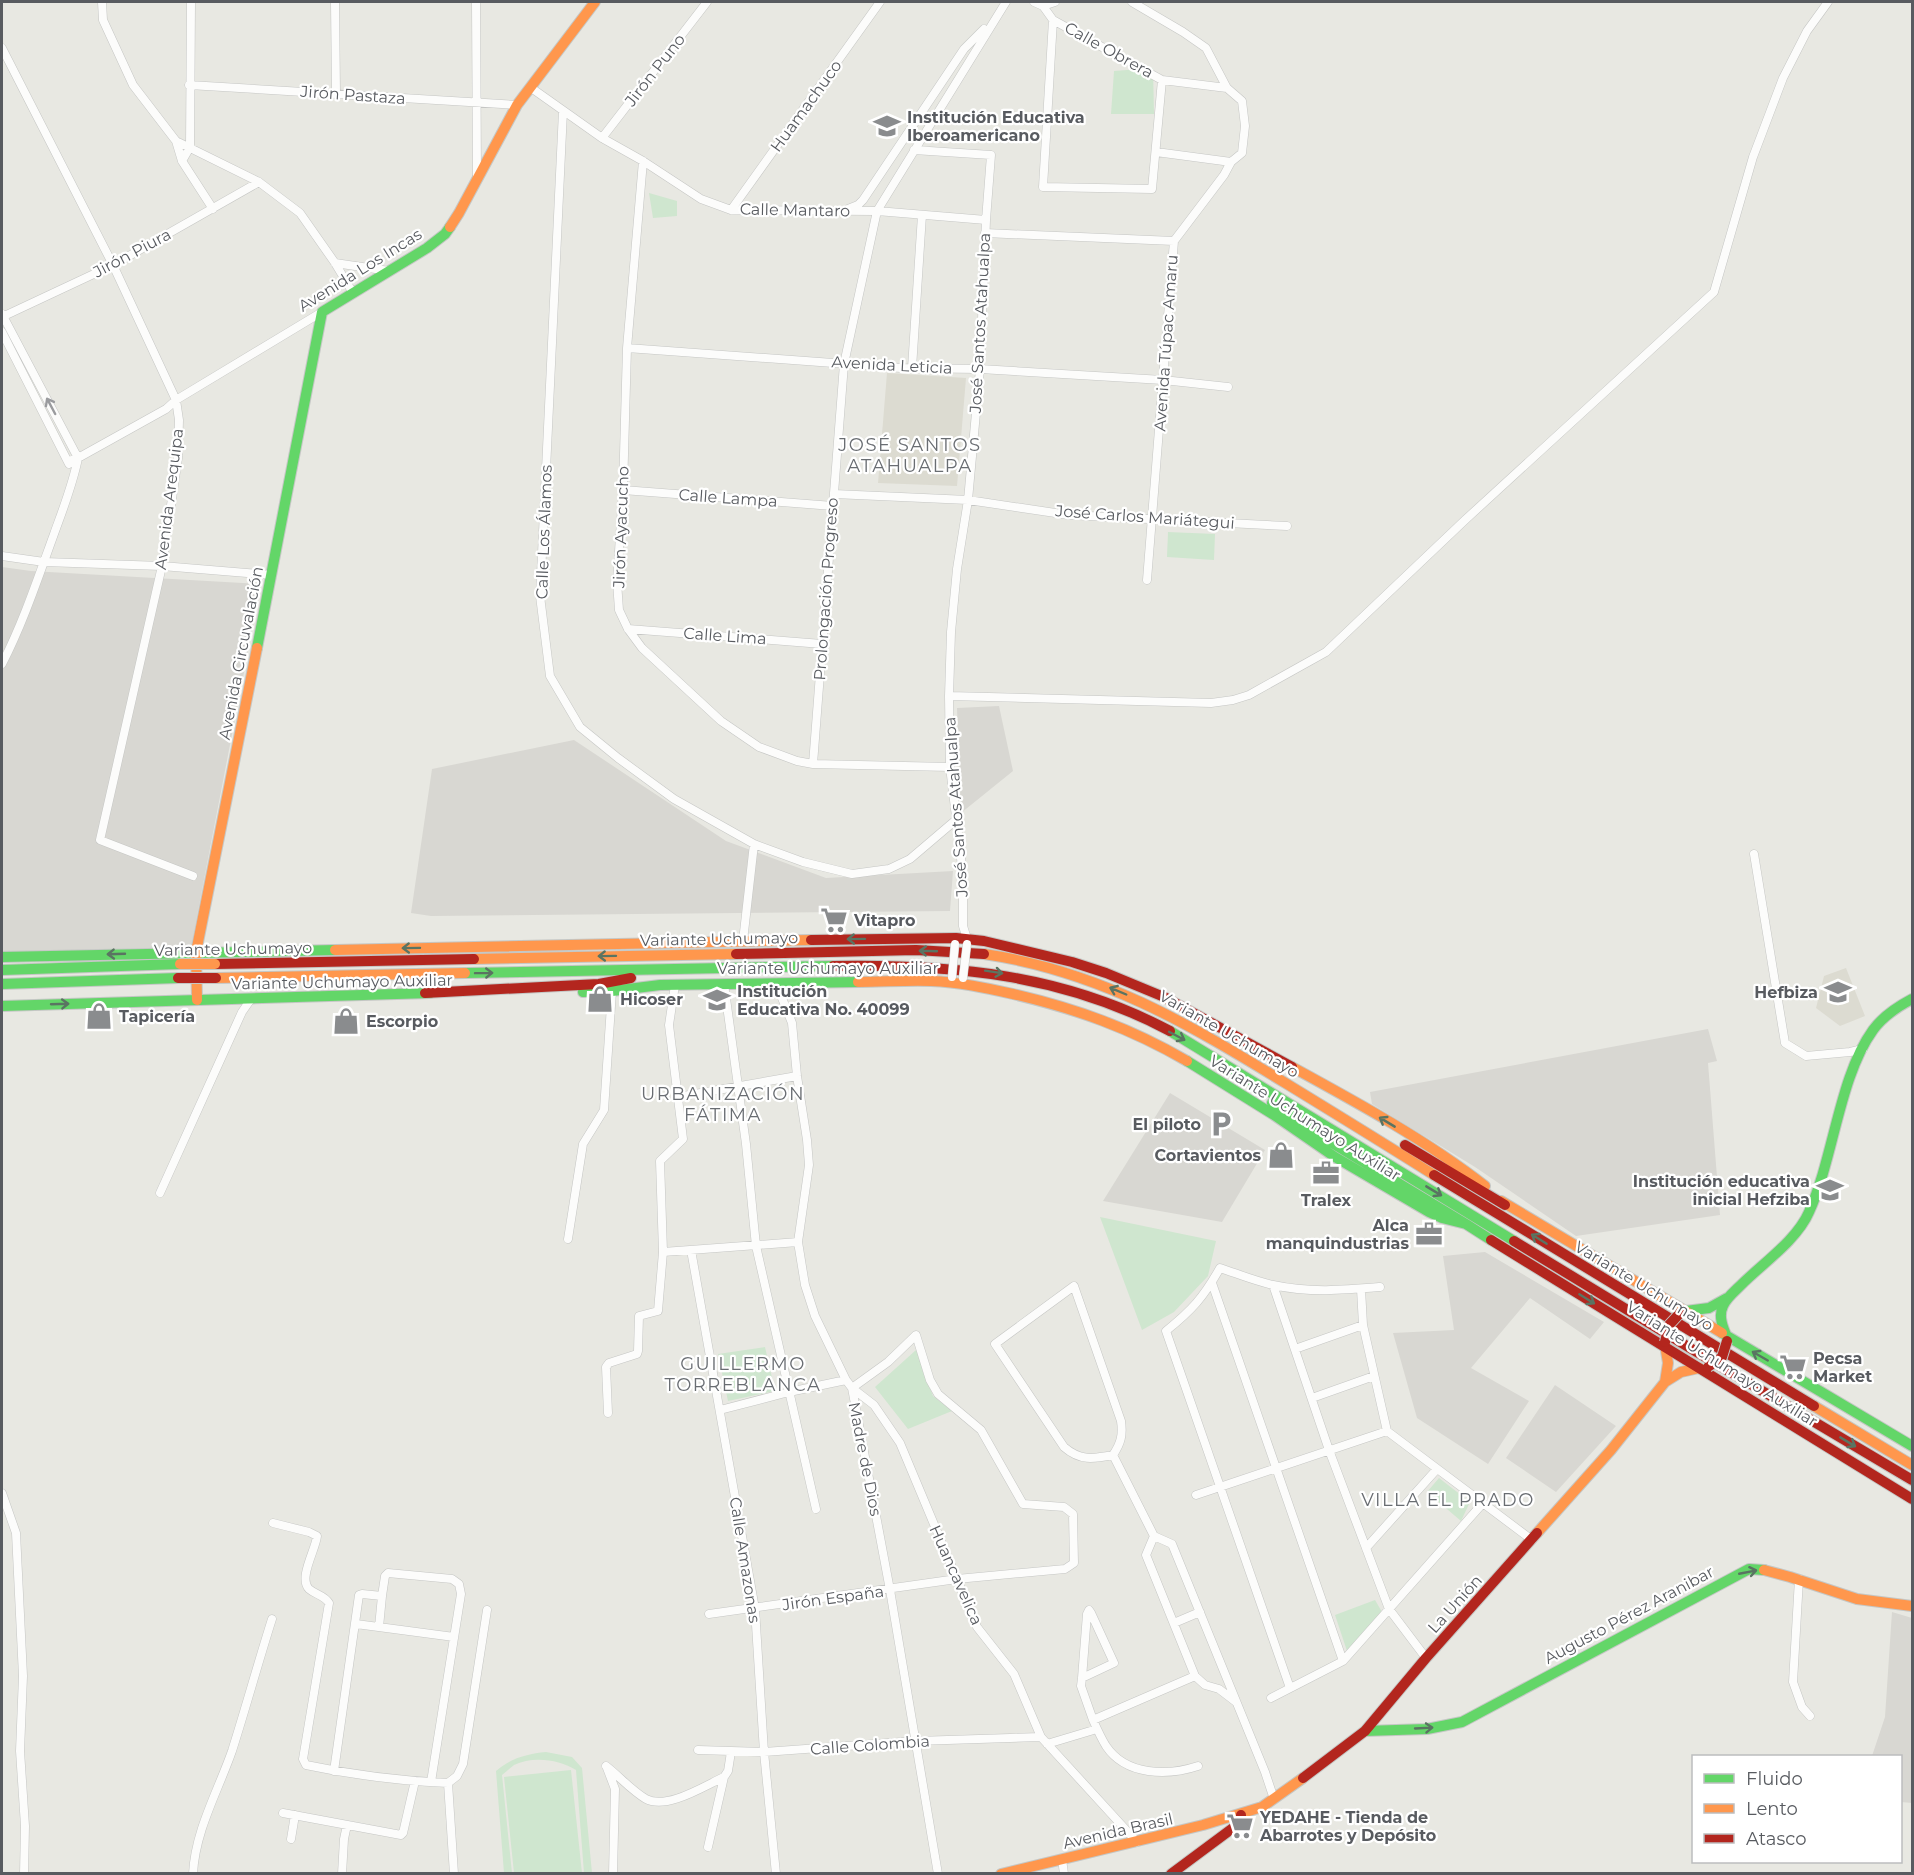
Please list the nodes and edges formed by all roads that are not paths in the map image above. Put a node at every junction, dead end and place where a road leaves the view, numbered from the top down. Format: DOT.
graph roads {
  1 [pos="102,2"];
  2 [pos="191,2"];
  3 [pos="335,2"];
  4 [pos="476,2"];
  5 [pos="595,2"];
  6 [pos="707,2"];
  7 [pos="880,2"];
  8 [pos="1006,2"];
  9 [pos="1034,2"];
  10 [pos="1055,2"];
  11 [pos="1132,2"];
  12 [pos="1827,2"];
  13 [pos="1043,6"];
  14 [pos="994,19"];
  15 [pos="1053,20"];
  16 [pos="2,48"];
  17 [pos="1162,80"];
  18 [pos="189,85"];
  19 [pos="530,87"];
  20 [pos="1227,88"];
  21 [pos="336,94"];
  22 [pos="476,103"];
  23 [pos="517,105"];
  24 [pos="563,111"];
  25 [pos="602,138"];
  26 [pos="176,141"];
  27 [pos="189,147"];
  28 [pos="914,150"];
  29 [pos="1156,152"];
  30 [pos="182,161"];
  31 [pos="643,161"];
  32 [pos="1231,162"];
  33 [pos="477,177"];
  34 [pos="259,182"];
  35 [pos="213,209"];
  36 [pos="731,210"];
  37 [pos="877,211"];
  38 [pos="820,212"];
  39 [pos="922,215"];
  40 [pos="986,220"];
  41 [pos="985,233"];
  42 [pos="1174,241"];
  43 [pos="335,263"];
  44 [pos="113,265"];
  45 [pos="389,271"];
  46 [pos="353,293"];
  47 [pos="322,312"];
  48 [pos="2,315"];
  49 [pos="2,332"];
  50 [pos="627,348"];
  51 [pos="844,364"];
  52 [pos="912,368"];
  53 [pos="980,369"];
  54 [pos="1164,380"];
  55 [pos="1228,387"];
  56 [pos="176,400"];
  57 [pos="78,458"];
  58 [pos="68,461"];
  59 [pos="75,475"];
  60 [pos="623,490"];
  61 [pos="834,494"];
  62 [pos="968,500"];
  63 [pos="833,506"];
  64 [pos="1152,519"];
  65 [pos="1287,526"];
  66 [pos="2,556"];
  67 [pos="44,562"];
  68 [pos="162,566"];
  69 [pos="272,575"];
  70 [pos="1147,580"];
  71 [pos="628,629"];
  72 [pos="822,644"];
  73 [pos="2,664"];
  74 [pos="949,696"];
  75 [pos="813,764"];
  76 [pos="950,767"];
  77 [pos="957,819"];
  78 [pos="754,844"];
  79 [pos="1754,854"];
  80 [pos="193,876"];
  81 [pos="743,941"];
  82 [pos="962,942"];
  83 [pos="196,952"];
  84 [pos="2,957"];
  85 [pos="2,970"];
  86 [pos="665,970"];
  87 [pos="957,981"];
  88 [pos="776,983"];
  89 [pos="2,984"];
  90 [pos="724,984"];
  91 [pos="675,985"];
  92 [pos="612,991"];
  93 [pos="425,993"];
  94 [pos="251,999"];
  95 [pos="1912,999"];
  96 [pos="197,1000"];
  97 [pos="2,1006"];
  98 [pos="1863,1049"];
  99 [pos="797,1076"];
  100 [pos="1245,1076"];
  101 [pos="739,1086"];
  102 [pos="1289,1086"];
  103 [pos="678,1097"];
  104 [pos="160,1193"];
  105 [pos="1505,1204"];
  106 [pos="1466,1224"];
  107 [pos="568,1239"];
  108 [pos="798,1242"];
  109 [pos="756,1246"];
  110 [pos="691,1250"];
  111 [pos="663,1252"];
  112 [pos="1212,1283"];
  113 [pos="1274,1285"];
  114 [pos="1380,1287"];
  115 [pos="1361,1289"];
  116 [pos="1730,1296"];
  117 [pos="1683,1312"];
  118 [pos="1363,1325"];
  119 [pos="1727,1339"];
  120 [pos="1665,1344"];
  121 [pos="1295,1349"];
  122 [pos="1704,1367"];
  123 [pos="1374,1376"];
  124 [pos="846,1380"];
  125 [pos="1665,1382"];
  126 [pos="852,1388"];
  127 [pos="789,1392"];
  128 [pos="1312,1398"];
  129 [pos="720,1410"];
  130 [pos="608,1413"];
  131 [pos="1387,1431"];
  132 [pos="1912,1446"];
  133 [pos="1329,1450"];
  134 [pos="1113,1455"];
  135 [pos="1912,1465"];
  136 [pos="1276,1468"];
  137 [pos="1437,1469"];
  138 [pos="1912,1480"];
  139 [pos="1220,1486"];
  140 [pos="2,1493"];
  141 [pos="1196,1495"];
  142 [pos="1912,1499"];
  143 [pos="1483,1503"];
  144 [pos="816,1509"];
  145 [pos="273,1523"];
  146 [pos="1154,1536"];
  147 [pos="1532,1540"];
  148 [pos="1366,1548"];
  149 [pos="957,1579"];
  150 [pos="1799,1580"];
  151 [pos="890,1590"];
  152 [pos="382,1596"];
  153 [pos="1912,1606"];
  154 [pos="755,1608"];
  155 [pos="1389,1609"];
  156 [pos="487,1610"];
  157 [pos="1200,1612"];
  158 [pos="709,1614"];
  159 [pos="272,1618"];
  160 [pos="1174,1623"];
  161 [pos="356,1624"];
  162 [pos="379,1627"];
  163 [pos="454,1637"];
  164 [pos="1426,1658"];
  165 [pos="1343,1660"];
  166 [pos="1195,1676"];
  167 [pos="1082,1678"];
  168 [pos="1290,1688"];
  169 [pos="1271,1698"];
  170 [pos="1237,1702"];
  171 [pos="1810,1716"];
  172 [pos="1093,1720"];
  173 [pos="1097,1729"];
  174 [pos="1365,1731"];
  175 [pos="1044,1740"];
  176 [pos="916,1741"];
  177 [pos="698,1750"];
  178 [pos="731,1752"];
  179 [pos="764,1752"];
  180 [pos="1198,1766"];
  181 [pos="334,1771"];
  182 [pos="724,1777"];
  183 [pos="415,1781"];
  184 [pos="625,1781"];
  185 [pos="431,1782"];
  186 [pos="448,1783"];
  187 [pos="615,1789"];
  188 [pos="1274,1799"];
  189 [pos="283,1813"];
  190 [pos="295,1815"];
  191 [pos="1241,1815"];
  192 [pos="347,1825"];
  193 [pos="291,1839"];
  194 [pos="1137,1842"];
  195 [pos="708,1847"];
  196 [pos="1062,1859"];
  197 [pos="24,1874"];
  198 [pos="193,1874"];
  199 [pos="342,1874"];
  200 [pos="454,1874"];
  201 [pos="613,1874"];
  202 [pos="776,1874"];
  203 [pos="938,1874"];
  204 [pos="1001,1874"];
  205 [pos="1064,1874"];
  206 [pos="1171,1874"];
  1 -- 26 [label="street"];
  2 -- 18 [label="street"];
  3 -- 21 [label="street"];
  4 -- 22 [label="street"];
  5 -- 19 [label="main road, Avenida Los Incas"];
  6 -- 25 [label="street, Jirón Puno"];
  7 -- 36 [label="street, Huamachuco"];
  8 -- 14 [label="street, Prolongación Progreso"];
  9 -- 13 [label="street"];
  10 -- 13 [label="street"];
  11 -- 20 [label="street, Avenida Túpac Amaru"];
  12 -- 74 [label="street"];
  13 -- 15 [label="street, Calle Obrera"];
  14 -- 28 [label="street, Prolongación Progreso"];
  14 -- 38 [label="street, Prolongación Progreso"];
  15 -- 17 [label="street, Calle Obrera"];
  15 -- 29 [label="street"];
  16 -- 44 [label="street, Avenida Arequipa"];
  17 -- 20 [label="street, Calle Obrera"];
  17 -- 29 [label="street"];
  18 -- 21 [label="street, Jirón Pastaza"];
  18 -- 27 [label="street"];
  19 -- 23 [label="main road, Avenida Los Incas"];
  19 -- 24 [label="street, Calle Mantaro"];
  20 -- 32 [label="street, Avenida Túpac Amaru"];
  21 -- 22 [label="street, Jirón Pastaza"];
  22 -- 23 [label="street, Jirón Pastaza"];
  22 -- 33 [label="street"];
  23 -- 33 [label="main road, Avenida Los Incas"];
  24 -- 25 [label="street, Calle Mantaro"];
  24 -- 78 [label="street, Calle Los Álamos"];
  25 -- 31 [label="street, Calle Mantaro"];
  26 -- 27 [label="street"];
  26 -- 30 [label="street"];
  27 -- 30 [label="street"];
  27 -- 34 [label="street"];
  28 -- 37 [label="street, Prolongación Progreso"];
  28 -- 40 [label="street, José Santos Atahualpa"];
  29 -- 32 [label="street"];
  30 -- 35 [label="street"];
  31 -- 36 [label="street, Calle Mantaro"];
  31 -- 50 [label="street, Jirón Ayacucho"];
  32 -- 42 [label="street, Avenida Túpac Amaru"];
  33 -- 45 [label="main road, Avenida Los Incas"];
  34 -- 35 [label="street, Jirón Piura"];
  34 -- 43 [label="street"];
  35 -- 44 [label="street, Jirón Piura"];
  36 -- 38 [label="street, Calle Mantaro"];
  37 -- 38 [label="street, Calle Mantaro"];
  37 -- 39 [label="street, Calle Mantaro"];
  37 -- 51 [label="street, Prolongación Progreso"];
  39 -- 40 [label="street, Calle Mantaro"];
  39 -- 52 [label="street"];
  40 -- 41 [label="street, José Santos Atahualpa"];
  41 -- 42 [label="street"];
  41 -- 53 [label="street, José Santos Atahualpa"];
  42 -- 54 [label="street, Avenida Túpac Amaru"];
  43 -- 45 [label="street"];
  43 -- 46 [label="street"];
  44 -- 48 [label="street, Jirón Piura"];
  44 -- 56 [label="street, Avenida Arequipa"];
  45 -- 46 [label="main road, Avenida Los Incas"];
  46 -- 47 [label="main road, Avenida Los Incas"];
  47 -- 56 [label="street, Avenida Los Incas"];
  47 -- 69 [label="main road, Avenida Circuvalación"];
  57 -- 48 [label="street, one-way"];
  49 -- 58 [label="street"];
  50 -- 51 [label="street, Avenida Leticia"];
  50 -- 60 [label="street, Jirón Ayacucho"];
  51 -- 52 [label="street, Avenida Leticia"];
  51 -- 61 [label="street, Prolongación Progreso"];
  52 -- 53 [label="street, Avenida Leticia"];
  53 -- 54 [label="street, Avenida Leticia"];
  53 -- 62 [label="street, José Santos Atahualpa"];
  54 -- 55 [label="street, Avenida Leticia"];
  54 -- 64 [label="street, Avenida Túpac Amaru"];
  56 -- 57 [label="street, Avenida Los Incas"];
  56 -- 68 [label="street, Avenida Arequipa"];
  57 -- 58 [label="street, Avenida Los Incas"];
  57 -- 59 [label="street"];
  58 -- 59 [label="street"];
  59 -- 67 [label="street"];
  60 -- 63 [label="street, Calle Lampa"];
  60 -- 71 [label="street, Jirón Ayacucho"];
  61 -- 62 [label="street"];
  61 -- 63 [label="street, Prolongación Progreso"];
  62 -- 64 [label="street, José Carlos Mariátegui"];
  62 -- 74 [label="street, José Santos Atahualpa"];
  63 -- 72 [label="street, Prolongación Progreso"];
  64 -- 65 [label="street, José Carlos Mariátegui"];
  64 -- 70 [label="street, Avenida Túpac Amaru"];
  66 -- 67 [label="street"];
  67 -- 68 [label="street"];
  67 -- 73 [label="street"];
  68 -- 69 [label="street"];
  68 -- 80 [label="street, Avenida Arequipa"];
  69 -- 83 [label="main road, Avenida Circuvalación"];
  71 -- 72 [label="street, Calle Lima"];
  71 -- 75 [label="street, Jirón Ayacucho"];
  72 -- 75 [label="street, Prolongación Progreso"];
  74 -- 76 [label="street, José Santos Atahualpa"];
  75 -- 76 [label="street, Jirón Ayacucho"];
  76 -- 77 [label="street, José Santos Atahualpa"];
  77 -- 78 [label="street, Calle Los Álamos"];
  77 -- 82 [label="street, José Santos Atahualpa"];
  78 -- 81 [label="street"];
  79 -- 98 [label="street"];
  82 -- 81 [label="main road, Variante Uchumayo, one-way"];
  81 -- 83 [label="main road, Variante Uchumayo, one-way"];
  82 -- 87 [label="street, José Santos Atahualpa, bridge"];
  82 -- 87 [label="street, José Santos Atahualpa, bridge"];
  105 -- 82 [label="main road, Variante Uchumayo Auxiliar, one-way"];
  83 -- 84 [label="main road, Variante Uchumayo, one-way"];
  83 -- 96 [label="main road, Avenida Circuvalación"];
  102 -- 85 [label="main road, Variante Uchumayo, one-way, bridge"];
  89 -- 86 [label="main road, Variante Uchumayo, one-way, bridge"];
  86 -- 93 [label="main road"];
  86 -- 100 [label="main road, Variante Uchumayo, one-way"];
  87 -- 88 [label="main road, Variante Uchumayo Auxiliar"];
  87 -- 106 [label="main road, Variante Uchumayo Auxiliar"];
  88 -- 90 [label="main road, Variante Uchumayo Auxiliar"];
  88 -- 99 [label="street, Madre de Dios"];
  90 -- 91 [label="main road, Variante Uchumayo Auxiliar"];
  90 -- 101 [label="street"];
  91 -- 92 [label="main road, Variante Uchumayo Auxiliar"];
  91 -- 103 [label="street"];
  92 -- 93 [label="main road, Variante Uchumayo Auxiliar"];
  92 -- 107 [label="street"];
  93 -- 94 [label="main road, Variante Uchumayo Auxiliar"];
  94 -- 96 [label="main road, Variante Uchumayo Auxiliar"];
  94 -- 104 [label="street"];
  95 -- 98 [label="main road"];
  97 -- 96 [label="main road, Variante Uchumayo Auxiliar, one-way"];
  98 -- 116 [label="main road"];
  99 -- 101 [label="street"];
  99 -- 108 [label="street, Madre de Dios"];
  100 -- 106 [label="main road"];
  100 -- 138 [label="main road, Variante Uchumayo, one-way"];
  101 -- 103 [label="street"];
  101 -- 109 [label="street"];
  102 -- 105 [label="main road"];
  135 -- 102 [label="main road, Variante Uchumayo, one-way"];
  103 -- 111 [label="street"];
  105 -- 117 [label="main road, Variante Uchumayo Auxiliar"];
  106 -- 120 [label="main road, Variante Uchumayo Auxiliar, one-way"];
  108 -- 109 [label="street"];
  108 -- 124 [label="street, Madre de Dios"];
  109 -- 110 [label="street"];
  109 -- 127 [label="street"];
  110 -- 111 [label="street"];
  110 -- 129 [label="street, Calle Amazonas"];
  111 -- 130 [label="street"];
  112 -- 113 [label="street"];
  112 -- 136 [label="street"];
  112 -- 139 [label="street"];
  113 -- 115 [label="street"];
  113 -- 121 [label="street"];
  114 -- 115 [label="street"];
  115 -- 118 [label="street"];
  116 -- 117 [label="main road"];
  116 -- 119 [label="main road"];
  117 -- 119 [label="main road, Variante Uchumayo Auxiliar"];
  117 -- 120 [label="main road, bridge"];
  118 -- 121 [label="street"];
  118 -- 123 [label="street"];
  119 -- 122 [label="main road, bridge"];
  132 -- 119 [label="main road, Variante Uchumayo Auxiliar, one-way"];
  120 -- 122 [label="main road, Variante Uchumayo Auxiliar"];
  120 -- 125 [label="main road"];
  121 -- 128 [label="street"];
  122 -- 125 [label="main road, La Unión"];
  122 -- 142 [label="main road, Variante Uchumayo Auxiliar"];
  123 -- 128 [label="street"];
  123 -- 131 [label="street"];
  124 -- 126 [label="street, Madre de Dios"];
  124 -- 127 [label="street"];
  125 -- 147 [label="main road, La Unión"];
  126 -- 149 [label="street, Huancavelica"];
  126 -- 149 [label="street, Jirón España"];
  126 -- 151 [label="street, Madre de Dios"];
  127 -- 129 [label="street"];
  127 -- 144 [label="street"];
  128 -- 133 [label="street"];
  129 -- 154 [label="street, Calle Amazonas"];
  131 -- 133 [label="street"];
  131 -- 137 [label="street"];
  133 -- 136 [label="street"];
  133 -- 148 [label="street"];
  134 -- 134 [label="street"];
  134 -- 146 [label="street"];
  136 -- 139 [label="street"];
  136 -- 165 [label="street"];
  137 -- 143 [label="street"];
  137 -- 148 [label="street"];
  139 -- 141 [label="street"];
  139 -- 168 [label="street"];
  140 -- 197 [label="street"];
  143 -- 147 [label="street"];
  143 -- 155 [label="street"];
  145 -- 181 [label="street"];
  146 -- 157 [label="street"];
  146 -- 160 [label="street"];
  147 -- 164 [label="main road, La Unión"];
  148 -- 155 [label="street"];
  149 -- 151 [label="street, Jirón España"];
  149 -- 175 [label="street, Huancavelica"];
  150 -- 153 [label="main road, Augusto Pérez Aranibar"];
  150 -- 171 [label="street"];
  174 -- 150 [label="main road, Augusto Pérez Aranibar, one-way"];
  151 -- 154 [label="street, Jirón España"];
  151 -- 176 [label="street, Madre de Dios"];
  152 -- 161 [label="street"];
  152 -- 162 [label="street"];
  152 -- 163 [label="street"];
  154 -- 158 [label="street, Jirón España"];
  154 -- 179 [label="street, Calle Amazonas"];
  155 -- 164 [label="street"];
  155 -- 165 [label="street"];
  156 -- 186 [label="street"];
  157 -- 160 [label="street"];
  157 -- 170 [label="street"];
  159 -- 198 [label="street"];
  160 -- 166 [label="street"];
  161 -- 162 [label="street"];
  161 -- 181 [label="street"];
  162 -- 163 [label="street"];
  163 -- 185 [label="street"];
  164 -- 174 [label="main road, La Unión"];
  165 -- 168 [label="street"];
  166 -- 170 [label="street"];
  166 -- 172 [label="street"];
  167 -- 167 [label="street"];
  167 -- 172 [label="street"];
  168 -- 169 [label="street"];
  170 -- 188 [label="street"];
  172 -- 173 [label="street"];
  173 -- 175 [label="street, Calle Colombia"];
  173 -- 180 [label="street"];
  174 -- 188 [label="main road, La Unión"];
  175 -- 176 [label="street, Calle Colombia"];
  175 -- 194 [label="street, Huancavelica"];
  176 -- 179 [label="street, Calle Colombia"];
  176 -- 203 [label="street, Madre de Dios"];
  177 -- 178 [label="street, Calle Colombia"];
  178 -- 179 [label="street, Calle Colombia"];
  178 -- 182 [label="street"];
  179 -- 202 [label="street, Calle Amazonas"];
  181 -- 183 [label="street"];
  182 -- 184 [label="street"];
  182 -- 195 [label="street"];
  183 -- 185 [label="street"];
  183 -- 192 [label="street"];
  184 -- 187 [label="street"];
  184 -- 187 [label="street"];
  185 -- 186 [label="street"];
  186 -- 200 [label="street"];
  187 -- 201 [label="street"];
  188 -- 191 [label="main road, La Unión"];
  189 -- 190 [label="street"];
  190 -- 192 [label="street"];
  190 -- 193 [label="street"];
  191 -- 194 [label="main road, Avenida Brasil"];
  191 -- 206 [label="main road"];
  192 -- 199 [label="street"];
  194 -- 196 [label="main road, Avenida Brasil"];
  196 -- 204 [label="main road, Avenida Brasil"];
  196 -- 205 [label="street"];
}
